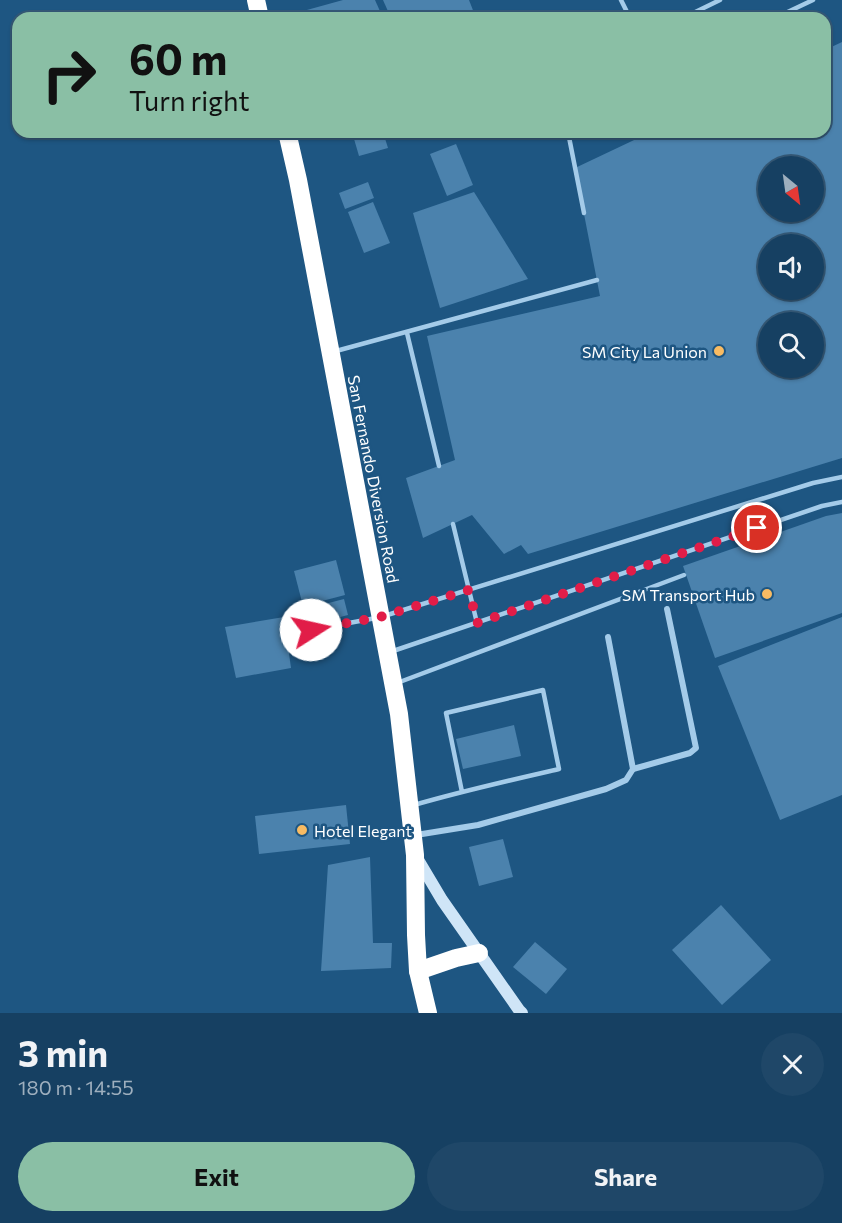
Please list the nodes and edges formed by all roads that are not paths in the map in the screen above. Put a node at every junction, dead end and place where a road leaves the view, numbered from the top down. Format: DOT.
graph roads {
  1 [pos="720,0"];
  2 [pos="813,0"];
  3 [pos="800,3"];
  4 [pos="695,12"];
  5 [pos="785,12"];
  6 [pos="288,138"];
  7 [pos="569,138"];
  8 [pos="584,213"];
  9 [pos="597,280"];
  10 [pos="407,333"];
  11 [pos="330,353"];
  12 [pos="439,466"];
  13 [pos="842,477"];
  14 [pos="842,502"];
  15 [pos="453,524"];
  16 [pos="684,575"];
  17 [pos="469,590"];
  18 [pos="667,609"];
  19 [pos="380,617"];
  20 [pos="477,623"];
  21 [pos="311,630"];
  22 [pos="608,637"];
  23 [pos="387,653"];
  24 [pos="393,684"];
  25 [pos="633,770"];
  26 [pos="462,792"];
  27 [pos="409,807"];
  28 [pos="413,836"];
  29 [pos="415,855"];
  30 [pos="479,953"];
  31 [pos="418,971"];
  32 [pos="428,1013"];
  33 [pos="522,1013"];
  1 -- 4 [label="lane"];
  2 -- 3 [label="lane"];
  3 -- 5 [label="lane"];
  6 -- 11 [label="highway, San Fernando Diversion Road"];
  7 -- 8 [label="lane"];
  9 -- 10 [label="lane"];
  10 -- 11 [label="lane"];
  10 -- 12 [label="lane"];
  11 -- 19 [label="highway, San Fernando Diversion Road"];
  13 -- 17 [label="lane"];
  14 -- 20 [label="lane"];
  15 -- 17 [label="lane"];
  16 -- 24 [label="lane"];
  17 -- 19 [label="lane"];
  17 -- 20 [label="lane"];
  18 -- 25 [label="street"];
  19 -- 21 [label="lane"];
  19 -- 23 [label="highway, San Fernando Diversion Road"];
  20 -- 23 [label="lane"];
  22 -- 25 [label="street"];
  23 -- 24 [label="highway, San Fernando Diversion Road"];
  24 -- 27 [label="highway, San Fernando Diversion Road"];
  25 -- 28 [label="street"];
  26 -- 26 [label="lane"];
  26 -- 27 [label="lane"];
  27 -- 28 [label="highway, San Fernando Diversion Road"];
  28 -- 29 [label="highway, San Fernando Diversion Road"];
  29 -- 30 [label="main road"];
  29 -- 31 [label="highway, San Fernando Diversion Road"];
  30 -- 31 [label="highway"];
  30 -- 33 [label="main road"];
  31 -- 32 [label="highway, San Fernando Diversion Road"];
}
